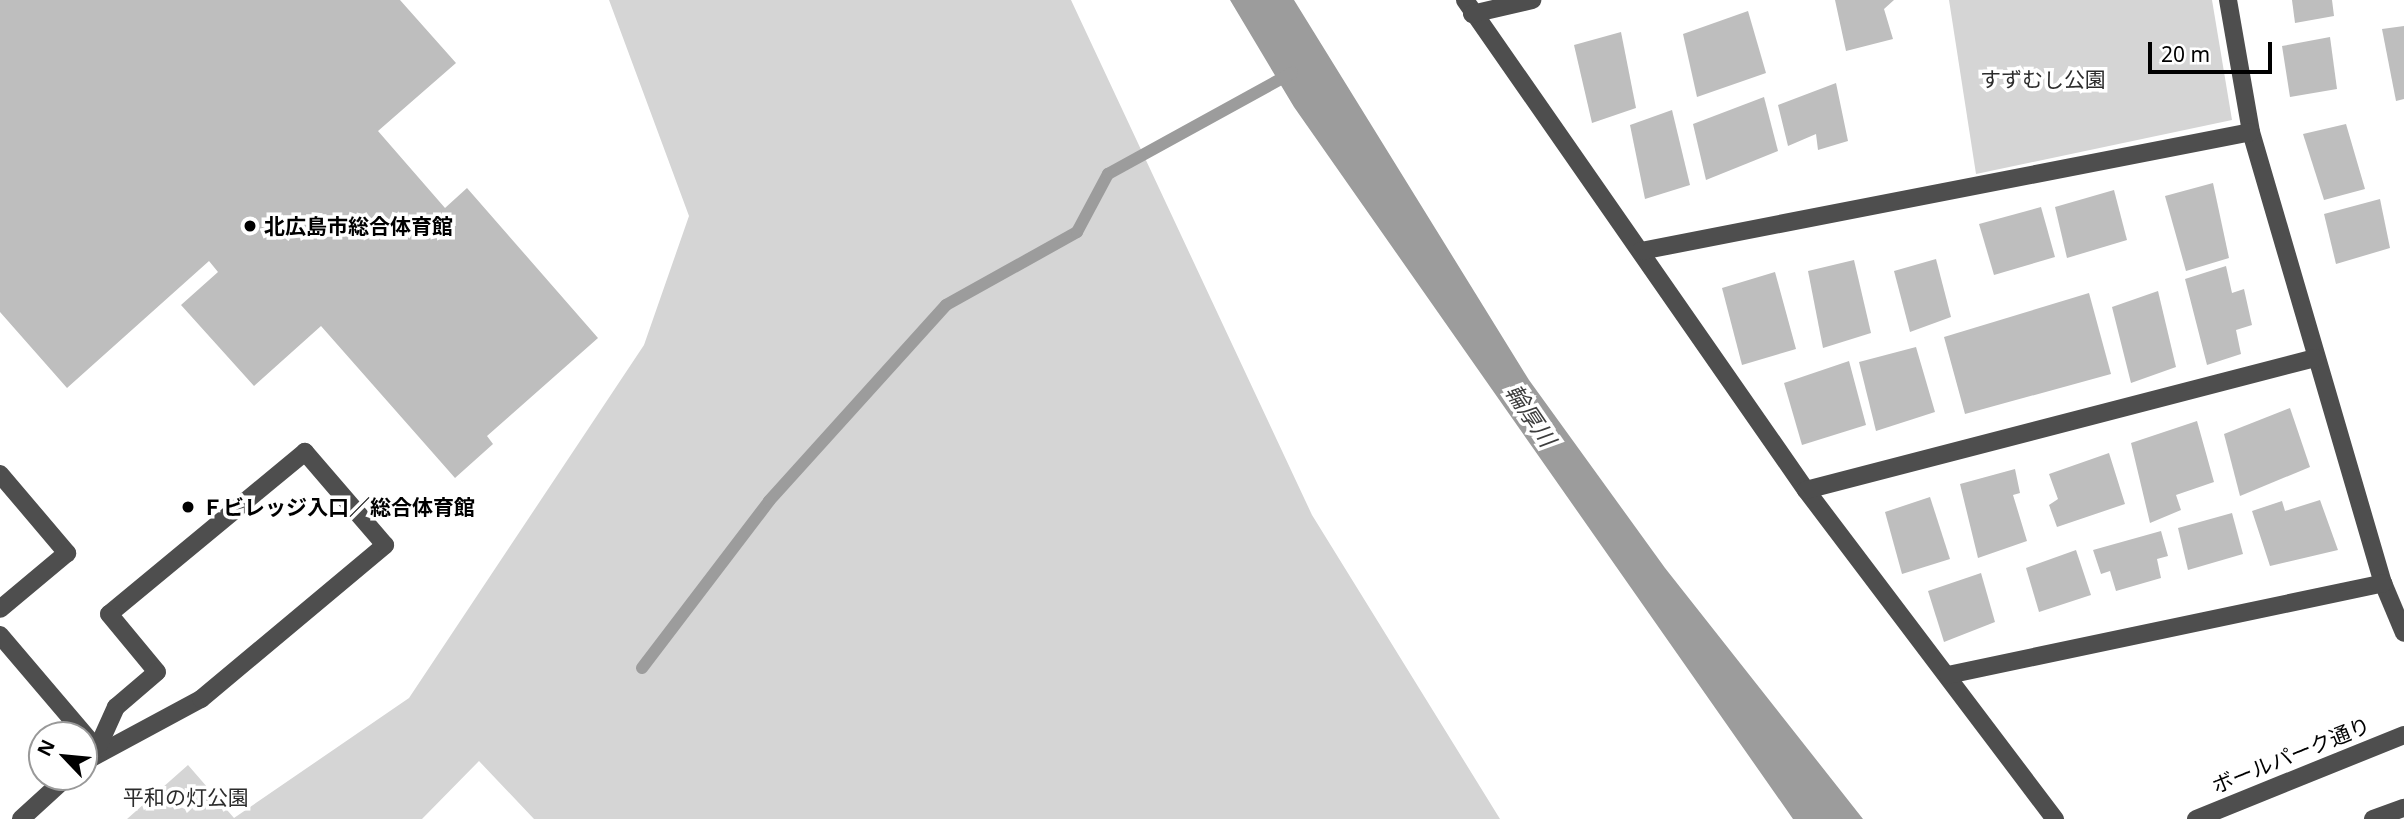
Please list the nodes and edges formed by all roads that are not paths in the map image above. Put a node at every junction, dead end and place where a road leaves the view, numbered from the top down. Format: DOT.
graph roads {
  1 [pos="1532,0"];
  2 [pos="2228,0"];
  3 [pos="1469,7"];
  4 [pos="2251,132"];
  5 [pos="1641,251"];
  6 [pos="2315,358"];
  7 [pos="0,474"];
  8 [pos="1806,490"];
  9 [pos="2383,583"];
  10 [pos="0,610"];
  11 [pos="2404,633"];
  12 [pos="0,635"];
  13 [pos="1948,675"];
  14 [pos="65,721"];
  15 [pos="2404,735"];
  16 [pos="91,755"];
  17 [pos="52,791"];
  18 [pos="2404,808"];
  19 [pos="21,819"];
  20 [pos="2055,819"];
  21 [pos="2196,819"];
  22 [pos="2373,819"];
  1 -- 3 [label="street"];
  2 -- 4 [label="street"];
  3 -- 5 [label="street"];
  4 -- 5 [label="street"];
  4 -- 6 [label="street"];
  5 -- 8 [label="street"];
  6 -- 8 [label="street"];
  6 -- 9 [label="street"];
  7 -- 10 [label="street"];
  8 -- 13 [label="street"];
  9 -- 11 [label="street"];
  9 -- 13 [label="street"];
  12 -- 14 [label="street"];
  13 -- 20 [label="street"];
  15 -- 21 [label="street, ボールパーク通り"];
  16 -- 16 [label="street"];
  17 -- 19 [label="street"];
  18 -- 22 [label="street"];
}
